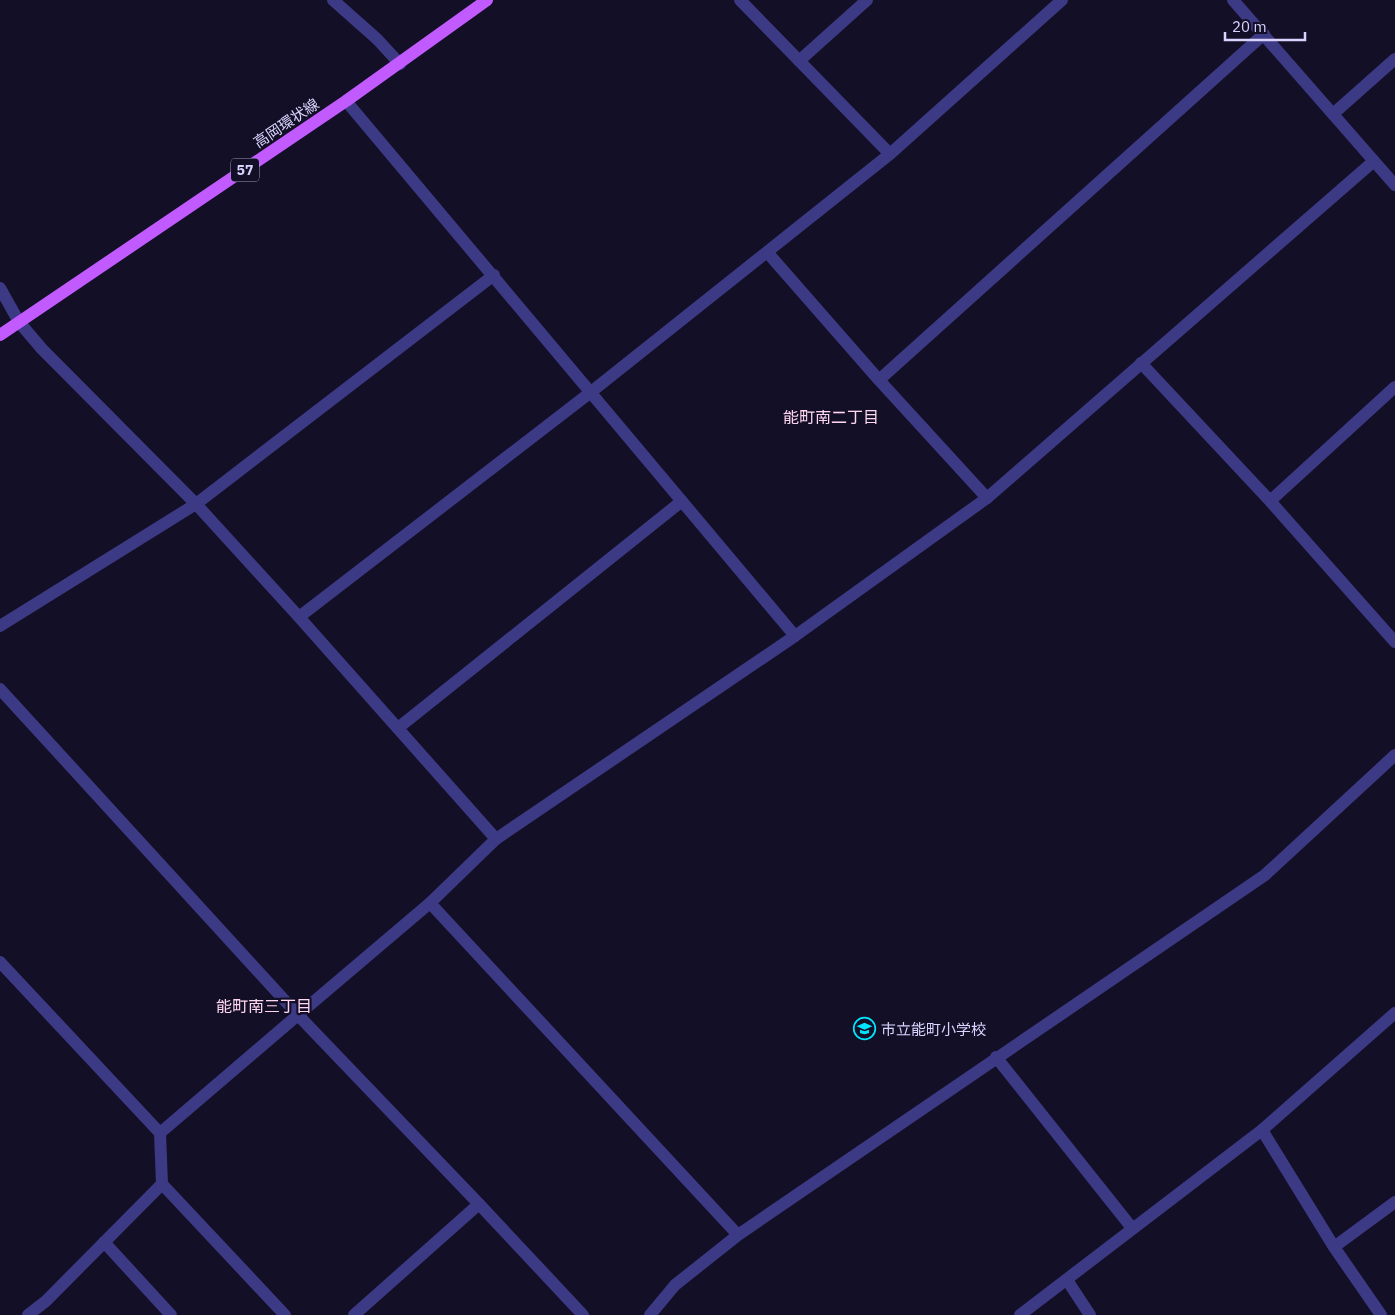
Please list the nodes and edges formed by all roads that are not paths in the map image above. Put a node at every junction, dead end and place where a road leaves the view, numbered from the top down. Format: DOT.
graph roads {
  1 [pos="333,0"];
  2 [pos="487,0"];
  3 [pos="740,0"];
  4 [pos="867,0"];
  5 [pos="1062,0"];
  6 [pos="1233,0"];
  7 [pos="1264,34"];
  8 [pos="1395,59"];
  9 [pos="799,60"];
  10 [pos="400,64"];
  11 [pos="346,101"];
  12 [pos="1333,114"];
  13 [pos="890,154"];
  14 [pos="1374,161"];
  15 [pos="1395,185"];
  16 [pos="767,252"];
  17 [pos="494,275"];
  18 [pos="0,288"];
  19 [pos="20,322"];
  20 [pos="0,336"];
  21 [pos="1141,363"];
  22 [pos="879,380"];
  23 [pos="1395,387"];
  24 [pos="591,392"];
  25 [pos="987,498"];
  26 [pos="682,501"];
  27 [pos="1270,501"];
  28 [pos="196,504"];
  29 [pos="300,617"];
  30 [pos="0,626"];
  31 [pos="795,636"];
  32 [pos="1395,642"];
  33 [pos="0,689"];
  34 [pos="398,728"];
  35 [pos="1395,756"];
  36 [pos="496,839"];
  37 [pos="430,903"];
  38 [pos="0,962"];
  39 [pos="1395,1013"];
  40 [pos="298,1015"];
  41 [pos="996,1057"];
  42 [pos="1262,1130"];
  43 [pos="160,1133"];
  44 [pos="162,1184"];
  45 [pos="1395,1202"];
  46 [pos="479,1204"];
  47 [pos="1132,1228"];
  48 [pos="738,1235"];
  49 [pos="104,1242"];
  50 [pos="1334,1247"];
  51 [pos="1067,1280"];
  52 [pos="28,1315"];
  53 [pos="171,1315"];
  54 [pos="285,1315"];
  55 [pos="354,1315"];
  56 [pos="583,1315"];
  57 [pos="650,1315"];
  58 [pos="1020,1315"];
  59 [pos="1090,1315"];
  60 [pos="1381,1315"];
  1 -- 10 [label="street"];
  2 -- 10 [label="main road, 高岡環状線 / 57"];
  3 -- 9 [label="street"];
  4 -- 9 [label="street"];
  5 -- 13 [label="street"];
  6 -- 7 [label="street"];
  7 -- 12 [label="street"];
  7 -- 22 [label="street"];
  8 -- 12 [label="street"];
  9 -- 13 [label="street"];
  10 -- 11 [label="main road, 高岡環状線 / 57"];
  11 -- 17 [label="street"];
  11 -- 19 [label="main road, 高岡環状線 / 57"];
  12 -- 14 [label="street"];
  13 -- 16 [label="street"];
  14 -- 15 [label="street"];
  14 -- 21 [label="street"];
  16 -- 22 [label="street"];
  16 -- 24 [label="street"];
  17 -- 24 [label="street"];
  17 -- 28 [label="street"];
  18 -- 19 [label="street"];
  19 -- 20 [label="main road, 高岡環状線 / 57"];
  19 -- 28 [label="street"];
  21 -- 25 [label="street"];
  21 -- 27 [label="street"];
  22 -- 25 [label="street"];
  23 -- 27 [label="street"];
  24 -- 26 [label="street"];
  24 -- 29 [label="street"];
  25 -- 31 [label="street"];
  26 -- 31 [label="street"];
  26 -- 34 [label="street"];
  27 -- 32 [label="street"];
  28 -- 29 [label="street"];
  28 -- 30 [label="street"];
  29 -- 34 [label="street"];
  31 -- 36 [label="street"];
  33 -- 40 [label="street"];
  34 -- 36 [label="street"];
  35 -- 41 [label="street"];
  36 -- 37 [label="street"];
  37 -- 40 [label="street"];
  37 -- 48 [label="street"];
  38 -- 43 [label="street"];
  39 -- 42 [label="street"];
  40 -- 43 [label="street"];
  40 -- 46 [label="street"];
  41 -- 47 [label="street"];
  41 -- 48 [label="street"];
  42 -- 47 [label="street"];
  42 -- 50 [label="street"];
  43 -- 44 [label="street"];
  44 -- 49 [label="street"];
  44 -- 54 [label="street"];
  45 -- 50 [label="street"];
  46 -- 55 [label="street"];
  46 -- 56 [label="street"];
  47 -- 51 [label="street"];
  48 -- 57 [label="street"];
  49 -- 52 [label="street"];
  49 -- 53 [label="street"];
  50 -- 60 [label="street"];
  51 -- 58 [label="street"];
  51 -- 59 [label="street"];
}
